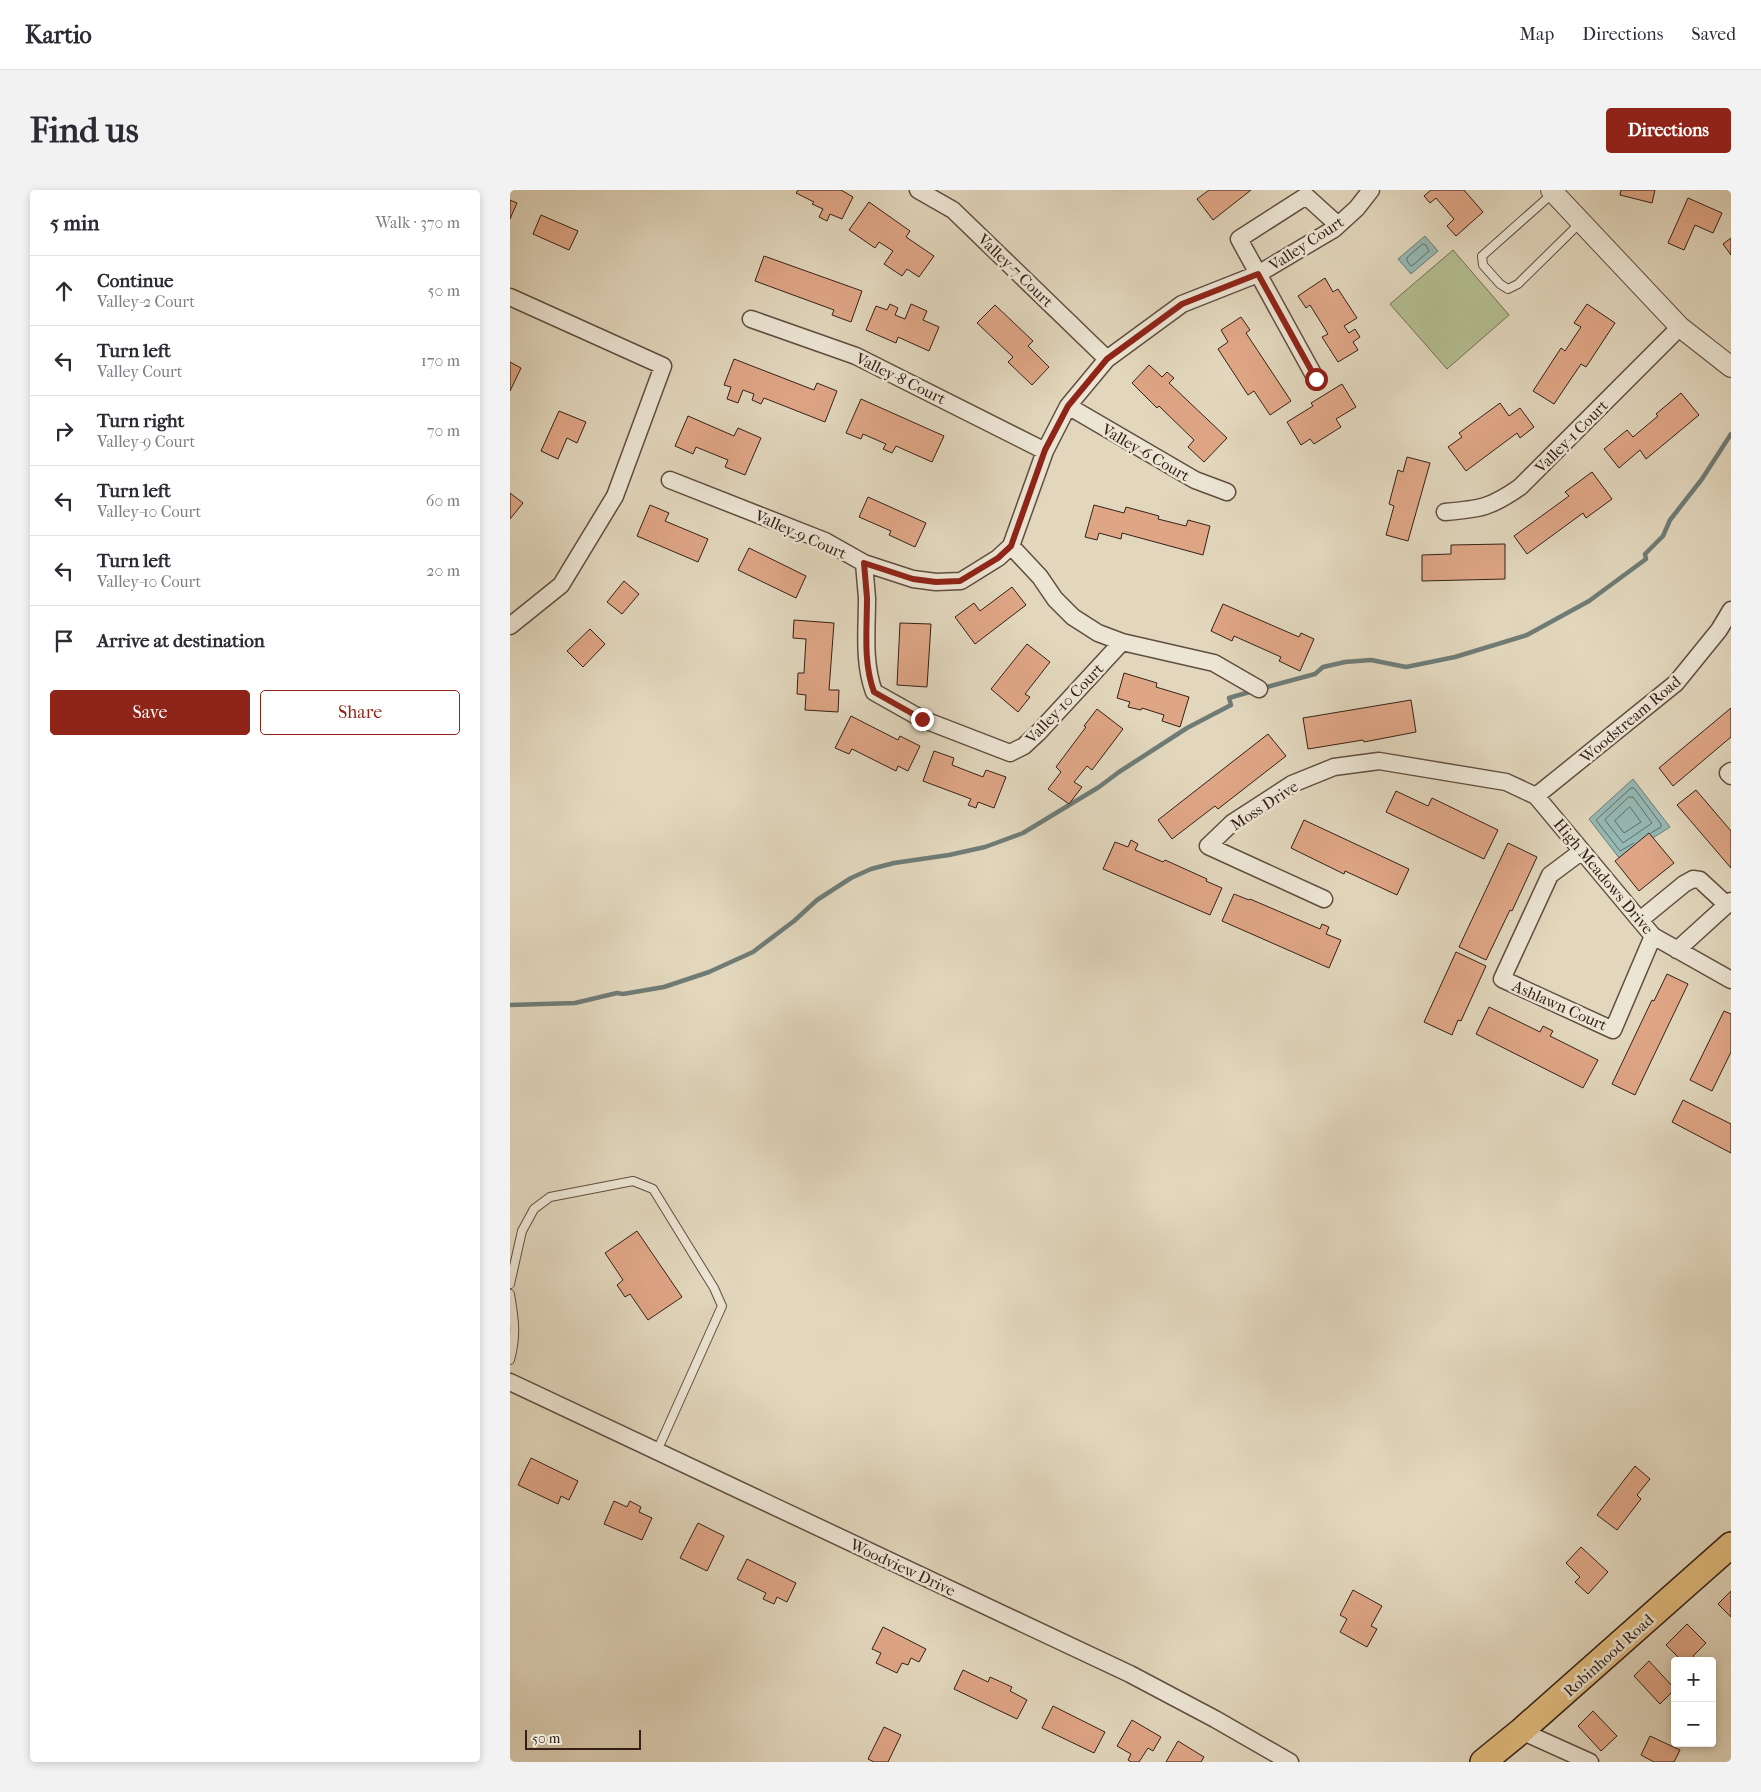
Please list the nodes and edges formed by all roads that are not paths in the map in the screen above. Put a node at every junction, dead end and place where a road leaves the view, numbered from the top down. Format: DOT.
graph roads {
  1 [pos="918,190"];
  2 [pos="1371,190"];
  3 [pos="1552,191"];
  4 [pos="1581,222"];
  5 [pos="1338,225"];
  6 [pos="1258,274"];
  7 [pos="510,296"];
  8 [pos="751,319"];
  9 [pos="1680,328"];
  10 [pos="1107,359"];
  11 [pos="1731,367"];
  12 [pos="1316,379"];
  13 [pos="1068,406"];
  14 [pos="1045,450"];
  15 [pos="670,480"];
  16 [pos="1227,492"];
  17 [pos="1445,512"];
  18 [pos="1011,546"];
  19 [pos="864,563"];
  20 [pos="1731,610"];
  21 [pos="513,623"];
  22 [pos="1122,642"];
  23 [pos="1259,689"];
  24 [pos="1731,771"];
  25 [pos="1731,776"];
  26 [pos="1536,796"];
  27 [pos="1582,851"];
  28 [pos="1324,899"];
  29 [pos="1729,903"];
  30 [pos="1640,920"];
  31 [pos="1653,936"];
  32 [pos="1677,950"];
  33 [pos="1731,980"];
  34 [pos="510,1284"];
  35 [pos="510,1294"];
  36 [pos="510,1360"];
  37 [pos="510,1382"];
  38 [pos="657,1451"];
  39 [pos="1730,1548"];
  40 [pos="1521,1731"];
  41 [pos="1290,1762"];
  42 [pos="1483,1762"];
  43 [pos="1590,1762"];
  1 -- 10 [label="street, Valley-7 Court"];
  2 -- 5 [label="street, Valley Court"];
  3 -- 4 [label="street"];
  3 -- 4 [label="lane"];
  4 -- 9 [label="street"];
  5 -- 6 [label="street, Valley Court"];
  5 -- 6 [label="street"];
  6 -- 10 [label="street, Valley Court"];
  6 -- 12 [label="street"];
  7 -- 21 [label="street"];
  8 -- 14 [label="street, Valley-8 Court"];
  9 -- 11 [label="street"];
  9 -- 17 [label="street, Valley-1 Court"];
  10 -- 13 [label="street, Valley Court"];
  13 -- 14 [label="street, Valley Court"];
  13 -- 16 [label="street, Valley-6 Court"];
  14 -- 18 [label="street, Valley Court"];
  15 -- 19 [label="street, Valley-9 Court"];
  18 -- 19 [label="street, Valley-9 Court"];
  18 -- 22 [label="street"];
  19 -- 22 [label="street, Valley-10 Court"];
  20 -- 26 [label="street, Woodstream Road"];
  22 -- 23 [label="street"];
  24 -- 25 [label="street"];
  26 -- 27 [label="street, High Meadows Drive"];
  26 -- 28 [label="street, Moss Drive"];
  27 -- 30 [label="street, High Meadows Drive"];
  27 -- 31 [label="street, Ashlawn Court"];
  29 -- 30 [label="street"];
  29 -- 32 [label="street"];
  30 -- 31 [label="street, High Meadows Drive"];
  31 -- 32 [label="street, High Meadows Drive"];
  32 -- 33 [label="street, High Meadows Drive"];
  34 -- 38 [label="lane"];
  35 -- 36 [label="lane"];
  37 -- 38 [label="street, Woodview Drive"];
  38 -- 41 [label="street, Woodview Drive"];
  39 -- 40 [label="main road, Robinhood Road"];
  40 -- 42 [label="main road, Robinhood Road"];
  40 -- 43 [label="street"];
}
